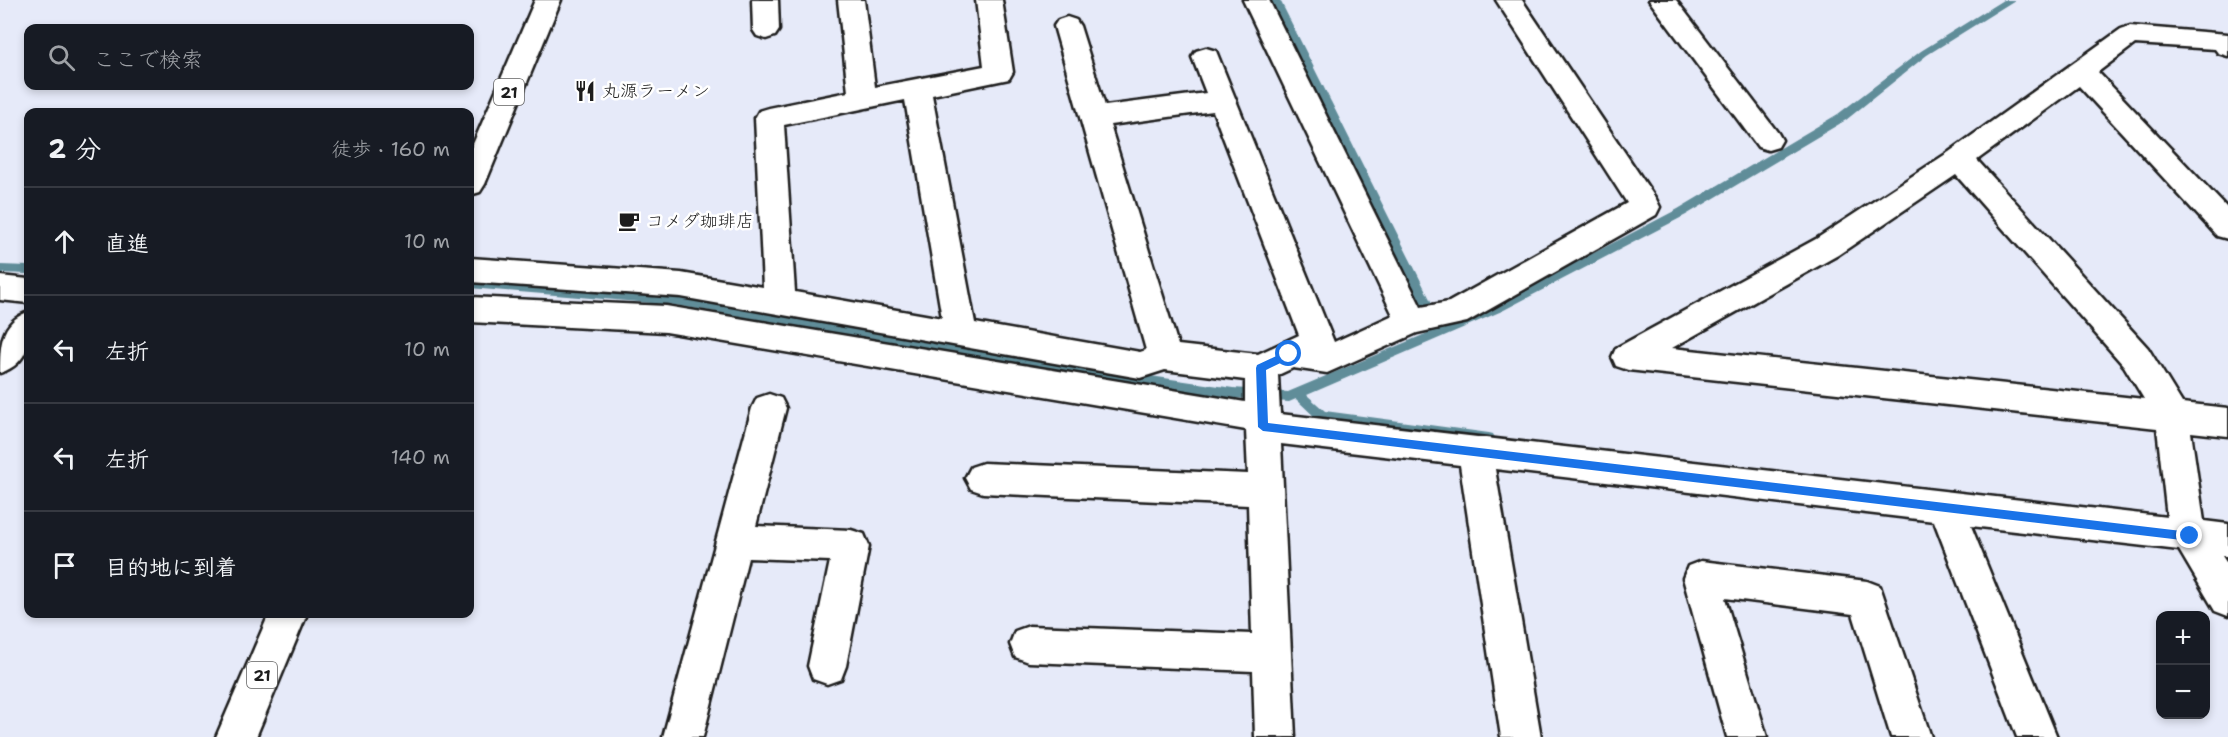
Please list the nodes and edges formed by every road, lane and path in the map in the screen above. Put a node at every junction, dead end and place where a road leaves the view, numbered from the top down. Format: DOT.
graph roads {
  1 [pos="548,0"];
  2 [pos="765,0"];
  3 [pos="851,0"];
  4 [pos="989,0"];
  5 [pos="1256,0"];
  6 [pos="1509,0"];
  7 [pos="1662,0"];
  8 [pos="1067,26"];
  9 [pos="766,30"];
  10 [pos="2228,47"];
  11 [pos="1206,57"];
  12 [pos="2080,71"];
  13 [pos="917,88"];
  14 [pos="863,99"];
  15 [pos="1222,100"];
  16 [pos="1094,117"];
  17 [pos="1768,140"];
  18 [pos="1959,159"];
  19 [pos="474,175"];
  20 [pos="2228,228"];
  21 [pos="474,270"];
  22 [pos="0,288"];
  23 [pos="24,291"];
  24 [pos="780,303"];
  25 [pos="474,310"];
  26 [pos="1426,318"];
  27 [pos="24,330"];
  28 [pos="961,334"];
  29 [pos="1165,357"];
  30 [pos="0,360"];
  31 [pos="1267,393"];
  32 [pos="769,408"];
  33 [pos="2172,416"];
  34 [pos="2228,422"];
  35 [pos="1475,451"];
  36 [pos="983,478"];
  37 [pos="1266,490"];
  38 [pos="1946,507"];
  39 [pos="2187,527"];
  40 [pos="2228,540"];
  41 [pos="734,541"];
  42 [pos="2228,599"];
  43 [pos="286,618"];
  44 [pos="1029,644"];
  45 [pos="1272,653"];
  46 [pos="827,666"];
  47 [pos="236,737"];
  48 [pos="682,737"];
  49 [pos="1275,737"];
  50 [pos="1521,737"];
  51 [pos="1747,737"];
  52 [pos="1911,737"];
  53 [pos="2037,737"];
  1 -- 19 [label="street, 21"];
  2 -- 9 [label="street"];
  3 -- 14 [label="street"];
  4 -- 13 [label="street"];
  5 -- 26 [label="street"];
  6 -- 26 [label="street"];
  7 -- 17 [label="street"];
  8 -- 16 [label="street"];
  10 -- 12 [label="street"];
  11 -- 15 [label="street"];
  12 -- 18 [label="street"];
  12 -- 20 [label="street"];
  13 -- 14 [label="street"];
  13 -- 28 [label="street"];
  14 -- 24 [label="street"];
  15 -- 16 [label="street"];
  15 -- 31 [label="street"];
  16 -- 29 [label="street"];
  18 -- 33 [label="street"];
  18 -- 33 [label="street"];
  21 -- 24 [label="street"];
  22 -- 23 [label="street"];
  24 -- 28 [label="street"];
  25 -- 31 [label="street"];
  26 -- 31 [label="street"];
  27 -- 30 [label="street"];
  28 -- 29 [label="street"];
  29 -- 31 [label="street"];
  31 -- 35 [label="street"];
  31 -- 37 [label="street"];
  32 -- 41 [label="street"];
  33 -- 34 [label="street"];
  33 -- 39 [label="street"];
  35 -- 38 [label="street"];
  35 -- 50 [label="street"];
  36 -- 37 [label="street"];
  37 -- 45 [label="street"];
  38 -- 39 [label="street"];
  38 -- 53 [label="street"];
  39 -- 40 [label="street"];
  39 -- 42 [label="street"];
  41 -- 46 [label="street"];
  41 -- 48 [label="street"];
  43 -- 47 [label="street, 21"];
  44 -- 45 [label="street"];
  45 -- 49 [label="street"];
  51 -- 52 [label="street"];
}
